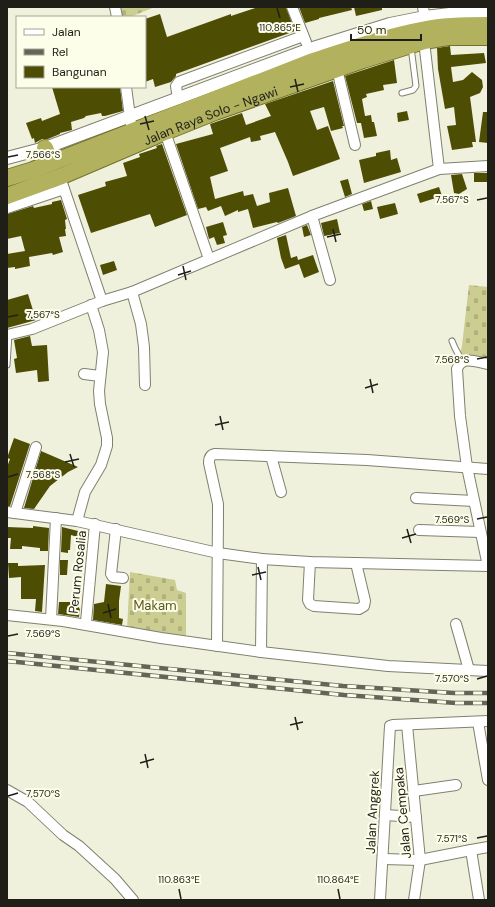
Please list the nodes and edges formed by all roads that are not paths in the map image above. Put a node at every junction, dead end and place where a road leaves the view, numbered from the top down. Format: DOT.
graph roads {
  1 [pos="292,7"];
  2 [pos="488,13"];
  3 [pos="488,25"];
  4 [pos="422,28"];
  5 [pos="303,36"];
  6 [pos="488,37"];
  7 [pos="311,55"];
  8 [pos="337,69"];
  9 [pos="264,73"];
  10 [pos="126,88"];
  11 [pos="402,93"];
  12 [pos="178,99"];
  13 [pos="130,115"];
  14 [pos="132,132"];
  15 [pos="165,132"];
  16 [pos="355,145"];
  17 [pos="45,148"];
  18 [pos="7,158"];
  19 [pos="51,163"];
  20 [pos="488,166"];
  21 [pos="439,169"];
  22 [pos="7,178"];
  23 [pos="62,183"];
  24 [pos="7,196"];
  25 [pos="7,208"];
  26 [pos="312,216"];
  27 [pos="209,259"];
  28 [pos="330,280"];
  29 [pos="132,292"];
  30 [pos="102,301"];
  31 [pos="91,305"];
  32 [pos="8,334"];
  33 [pos="452,341"];
  34 [pos="462,361"];
  35 [pos="488,364"];
  36 [pos="7,365"];
  37 [pos="84,374"];
  38 [pos="100,376"];
  39 [pos="145,386"];
  40 [pos="36,447"];
  41 [pos="271,456"];
  42 [pos="467,467"];
  43 [pos="488,469"];
  44 [pos="282,492"];
  45 [pos="416,498"];
  46 [pos="474,500"];
  47 [pos="11,512"];
  48 [pos="56,518"];
  49 [pos="77,521"];
  50 [pos="95,524"];
  51 [pos="116,529"];
  52 [pos="418,530"];
  53 [pos="480,532"];
  54 [pos="218,553"];
  55 [pos="262,559"];
  56 [pos="310,562"];
  57 [pos="356,563"];
  58 [pos="488,566"];
  59 [pos="123,578"];
  60 [pos="7,615"];
  61 [pos="51,619"];
  62 [pos="86,622"];
  63 [pos="456,624"];
  64 [pos="217,646"];
  65 [pos="261,652"];
  66 [pos="469,670"];
  67 [pos="488,671"];
  68 [pos="483,721"];
  69 [pos="407,724"];
  70 [pos="488,780"];
  71 [pos="456,785"];
  72 [pos="7,790"];
  73 [pos="414,791"];
  74 [pos="385,815"];
  75 [pos="416,817"];
  76 [pos="488,847"];
  77 [pos="471,850"];
  78 [pos="383,859"];
  79 [pos="420,860"];
  80 [pos="133,900"];
  81 [pos="380,900"];
  82 [pos="414,900"];
  83 [pos="479,900"];
  1 -- 5 [label="street"];
  2 -- 4 [label="street"];
  3 -- 4 [label="highway, Jalan Raya Solo - Ngawi"];
  4 -- 6 [label="highway, Jalan Raya Solo - Ngawi"];
  4 -- 7 [label="highway, Jalan Raya Solo - Ngawi"];
  4 -- 8 [label="highway, Jalan Raya Solo - Ngawi"];
  4 -- 11 [label="lane"];
  4 -- 21 [label="street"];
  5 -- 7 [label="street"];
  5 -- 12 [label="street"];
  7 -- 9 [label="highway, Jalan Raya Solo - Ngawi"];
  8 -- 15 [label="highway, Jalan Raya Solo - Ngawi"];
  8 -- 16 [label="street"];
  9 -- 12 [label="street"];
  9 -- 14 [label="highway, Jalan Raya Solo - Ngawi"];
  10 -- 13 [label="street"];
  12 -- 13 [label="street"];
  13 -- 14 [label="street"];
  13 -- 17 [label="street"];
  14 -- 19 [label="highway, Jalan Raya Solo - Ngawi"];
  15 -- 23 [label="highway, Jalan Raya Solo - Ngawi"];
  15 -- 27 [label="street"];
  17 -- 18 [label="street"];
  17 -- 19 [label="highway"];
  19 -- 22 [label="highway, Jalan Raya Solo - Ngawi"];
  20 -- 21 [label="street"];
  21 -- 26 [label="street"];
  23 -- 24 [label="highway, Jalan Raya Solo - Ngawi"];
  23 -- 25 [label="street"];
  23 -- 30 [label="street"];
  26 -- 27 [label="street"];
  26 -- 28 [label="street"];
  27 -- 29 [label="street"];
  29 -- 30 [label="street"];
  29 -- 39 [label="street"];
  30 -- 31 [label="street"];
  31 -- 32 [label="street"];
  31 -- 38 [label="street"];
  32 -- 36 [label="lane"];
  33 -- 34 [label="lane"];
  34 -- 35 [label="street"];
  34 -- 42 [label="street"];
  37 -- 38 [label="street"];
  38 -- 49 [label="street"];
  40 -- 47 [label="street"];
  41 -- 42 [label="street"];
  41 -- 44 [label="street"];
  41 -- 54 [label="street"];
  42 -- 43 [label="street"];
  42 -- 46 [label="street"];
  45 -- 46 [label="street"];
  46 -- 53 [label="street"];
  47 -- 48 [label="street"];
  48 -- 49 [label="street"];
  48 -- 61 [label="street"];
  49 -- 50 [label="street"];
  50 -- 51 [label="street"];
  50 -- 62 [label="street, Perum Rosalia"];
  51 -- 54 [label="street"];
  51 -- 59 [label="street"];
  52 -- 53 [label="street"];
  53 -- 58 [label="street"];
  54 -- 55 [label="street"];
  54 -- 64 [label="street"];
  55 -- 56 [label="street"];
  55 -- 65 [label="street"];
  56 -- 57 [label="street"];
  56 -- 57 [label="street"];
  57 -- 58 [label="street"];
  60 -- 61 [label="street"];
  61 -- 64 [label="street"];
  63 -- 66 [label="street"];
  64 -- 65 [label="street"];
  65 -- 66 [label="street"];
  66 -- 67 [label="street"];
  68 -- 69 [label="street"];
  68 -- 70 [label="street"];
  69 -- 73 [label="street, Jalan Cempaka"];
  69 -- 74 [label="street, Jalan Anggrek"];
  71 -- 73 [label="street"];
  72 -- 80 [label="street"];
  73 -- 75 [label="street, Jalan Cempaka"];
  74 -- 75 [label="street"];
  74 -- 78 [label="street, Jalan Anggrek"];
  75 -- 79 [label="street, Jalan Cempaka"];
  76 -- 77 [label="street"];
  77 -- 79 [label="street"];
  77 -- 83 [label="street"];
  78 -- 79 [label="street"];
  78 -- 81 [label="street, Jalan Anggrek"];
  79 -- 82 [label="street, Jalan Cempaka"];
}
